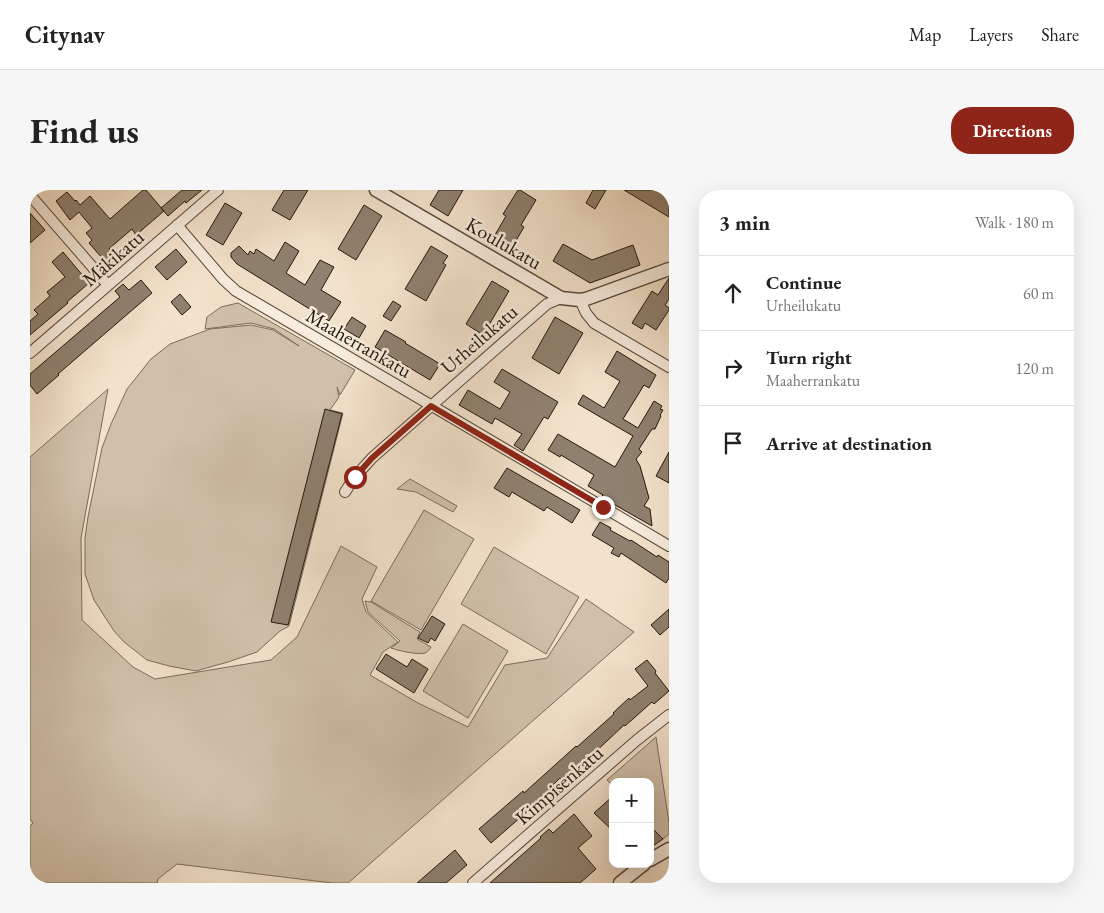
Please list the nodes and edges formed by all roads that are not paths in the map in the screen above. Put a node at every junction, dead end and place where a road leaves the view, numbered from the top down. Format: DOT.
graph roads {
  1 [pos="218,190"];
  2 [pos="376,190"];
  3 [pos="30,195"];
  4 [pos="178,226"];
  5 [pos="669,269"];
  6 [pos="108,285"];
  7 [pos="561,298"];
  8 [pos="580,300"];
  9 [pos="30,353"];
  10 [pos="669,367"];
  11 [pos="431,406"];
  12 [pos="345,492"];
  13 [pos="669,546"];
  14 [pos="669,715"];
  15 [pos="669,849"];
  16 [pos="654,858"];
  17 [pos="639,868"];
  18 [pos="473,883"];
  19 [pos="620,883"];
  1 -- 4 [label="street, Mäkikatu"];
  2 -- 7 [label="street, Koulukatu"];
  3 -- 6 [label="street"];
  4 -- 6 [label="street, Mäkikatu"];
  4 -- 11 [label="street, Maaherrankatu"];
  5 -- 8 [label="street"];
  6 -- 9 [label="street, Mäkikatu"];
  7 -- 8 [label="street"];
  7 -- 11 [label="street, Urheilukatu"];
  8 -- 10 [label="street"];
  11 -- 12 [label="street, Urheilukatu"];
  11 -- 13 [label="street, Maaherrankatu"];
  14 -- 18 [label="street, Kimpisenkatu"];
  15 -- 16 [label="street"];
  17 -- 19 [label="street"];
}
